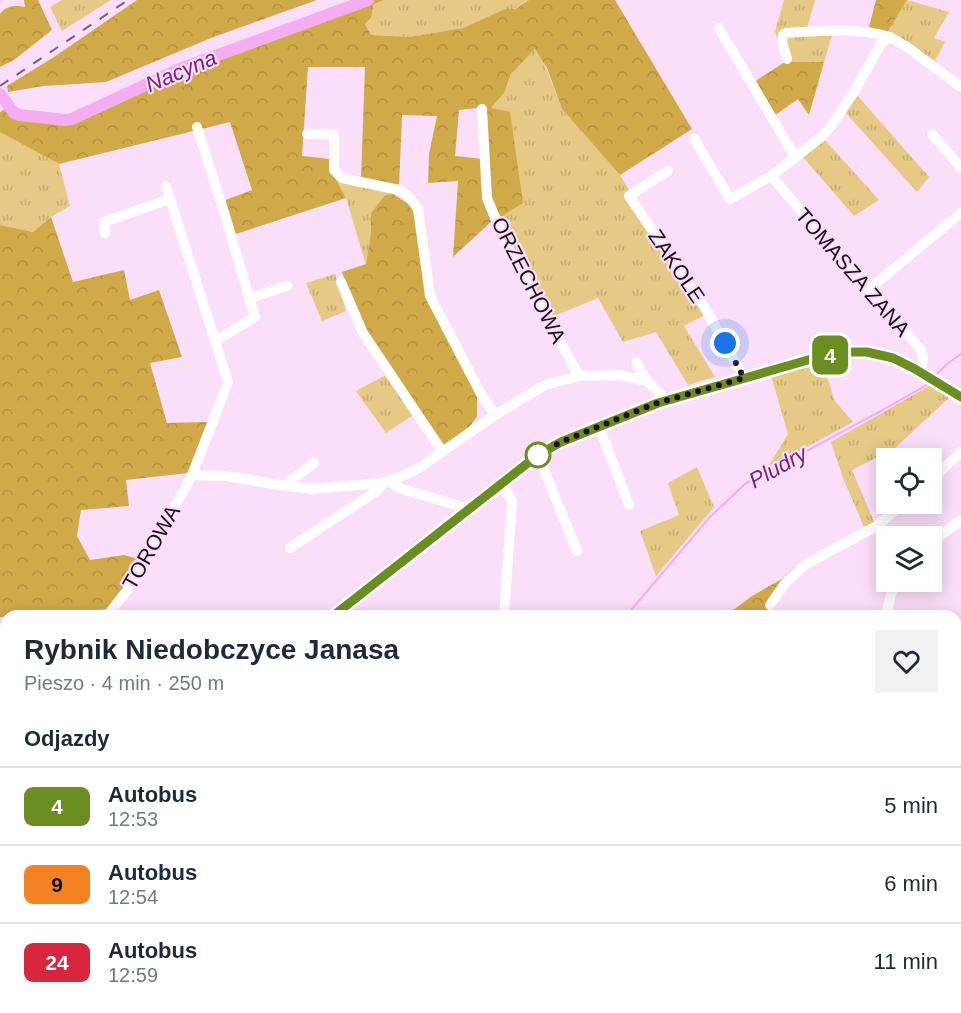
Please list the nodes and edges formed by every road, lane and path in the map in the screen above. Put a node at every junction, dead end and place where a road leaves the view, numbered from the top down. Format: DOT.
graph roads {
  1 [pos="718,28"];
  2 [pos="890,37"];
  3 [pos="787,59"];
  4 [pos="961,87"];
  5 [pos="482,108"];
  6 [pos="197,127"];
  7 [pos="307,134"];
  8 [pos="932,134"];
  9 [pos="694,140"];
  10 [pos="795,157"];
  11 [pos="961,168"];
  12 [pos="668,171"];
  13 [pos="771,176"];
  14 [pos="166,186"];
  15 [pos="170,199"];
  16 [pos="961,213"];
  17 [pos="105,233"];
  18 [pos="341,282"];
  19 [pos="287,286"];
  20 [pos="869,289"];
  21 [pos="250,298"];
  22 [pos="215,341"];
  23 [pos="636,362"];
  24 [pos="923,374"];
  25 [pos="579,376"];
  26 [pos="744,378"];
  27 [pos="647,381"];
  28 [pos="961,397"];
  29 [pos="667,400"];
  30 [pos="495,415"];
  31 [pos="599,426"];
  32 [pos="442,451"];
  33 [pos="961,452"];
  34 [pos="538,455"];
  35 [pos="314,463"];
  36 [pos="942,470"];
  37 [pos="192,475"];
  38 [pos="387,482"];
  39 [pos="501,484"];
  40 [pos="287,486"];
  41 [pos="628,505"];
  42 [pos="468,510"];
  43 [pos="891,514"];
  44 [pos="961,520"];
  45 [pos="942,534"];
  46 [pos="290,548"];
  47 [pos="577,551"];
  48 [pos="892,592"];
  49 [pos="770,605"];
  50 [pos="112,610"];
  51 [pos="341,610"];
  52 [pos="504,610"];
  53 [pos="887,610"];
  1 -- 10 [label="street"];
  2 -- 3 [label="street"];
  2 -- 4 [label="street"];
  2 -- 10 [label="street"];
  5 -- 25 [label="street, ORZECHOWA"];
  6 -- 21 [label="street"];
  7 -- 30 [label="street"];
  8 -- 11 [label="street"];
  9 -- 13 [label="street"];
  10 -- 13 [label="street"];
  12 -- 26 [label="street, ZAKOLE"];
  13 -- 20 [label="street, TOMASZA ZANA"];
  14 -- 15 [label="street"];
  15 -- 17 [label="street"];
  15 -- 22 [label="street"];
  16 -- 20 [label="street"];
  18 -- 32 [label="street"];
  19 -- 21 [label="street"];
  20 -- 24 [label="street, TOMASZA ZANA"];
  21 -- 22 [label="street"];
  22 -- 37 [label="street"];
  23 -- 27 [label="street"];
  24 -- 26 [label="street"];
  24 -- 28 [label="street"];
  25 -- 27 [label="street"];
  25 -- 30 [label="street"];
  26 -- 29 [label="street"];
  27 -- 29 [label="street"];
  29 -- 31 [label="street"];
  30 -- 32 [label="street"];
  31 -- 34 [label="street"];
  31 -- 41 [label="street"];
  32 -- 38 [label="street"];
  33 -- 36 [label="street"];
  34 -- 39 [label="street"];
  34 -- 47 [label="street"];
  35 -- 40 [label="street"];
  37 -- 40 [label="street"];
  37 -- 50 [label="street, TOROWA"];
  38 -- 40 [label="street"];
  38 -- 42 [label="street"];
  38 -- 46 [label="street"];
  39 -- 42 [label="street"];
  39 -- 52 [label="street"];
  42 -- 51 [label="street"];
  43 -- 49 [label="street"];
  44 -- 45 [label="street"];
  48 -- 53 [label="street"];
}
